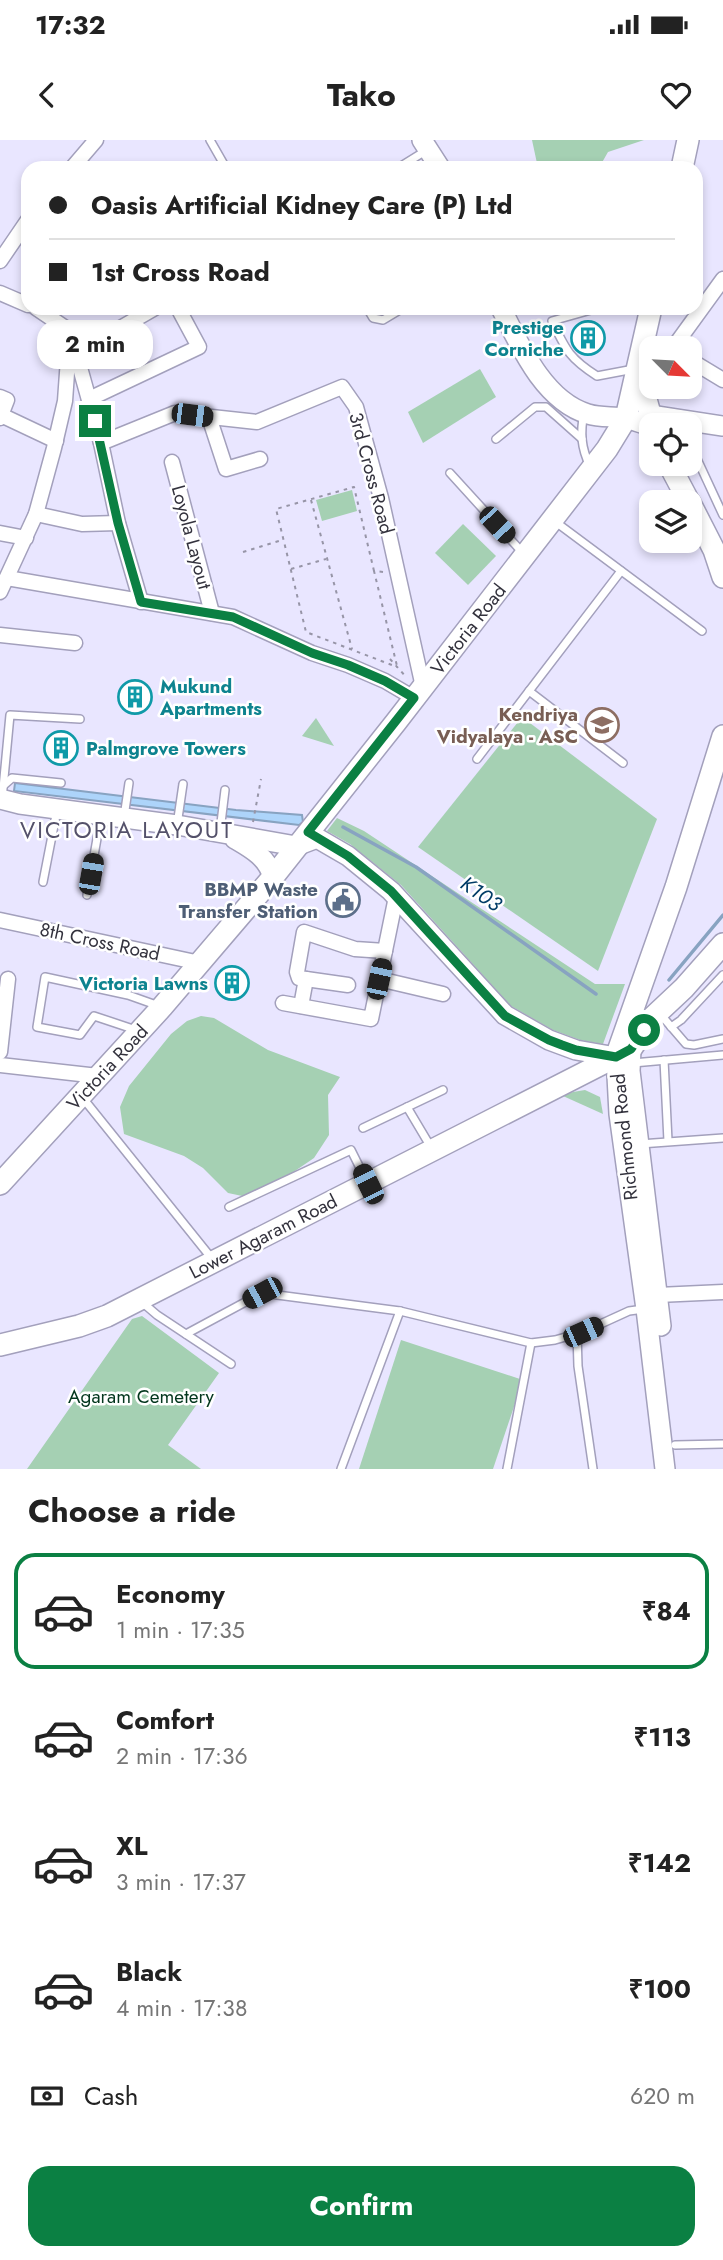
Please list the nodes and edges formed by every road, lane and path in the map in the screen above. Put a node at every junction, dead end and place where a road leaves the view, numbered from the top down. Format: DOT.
graph roads {
  1 [pos="96,140"];
  2 [pos="210,140"];
  3 [pos="688,140"];
  4 [pos="425,145"];
  5 [pos="78,161"];
  6 [pos="222,161"];
  7 [pos="406,161"];
  8 [pos="435,161"];
  9 [pos="684,161"];
  10 [pos="21,230"];
  11 [pos="0,261"];
  12 [pos="723,279"];
  13 [pos="0,293"];
  14 [pos="21,302"];
  15 [pos="703,307"];
  16 [pos="46,315"];
  17 [pos="143,315"];
  18 [pos="182,315"];
  19 [pos="371,315"];
  20 [pos="391,315"];
  21 [pos="505,315"];
  22 [pos="573,315"];
  23 [pos="651,315"];
  24 [pos="697,315"];
  25 [pos="70,331"];
  26 [pos="650,336"];
  27 [pos="682,336"];
  28 [pos="77,353"];
  29 [pos="702,367"];
  30 [pos="638,368"];
  31 [pos="723,380"];
  32 [pos="0,397"];
  33 [pos="89,399"];
  34 [pos="584,413"];
  35 [pos="649,413"];
  36 [pos="1,417"];
  37 [pos="209,417"];
  38 [pos="626,418"];
  39 [pos="639,420"];
  40 [pos="702,425"];
  41 [pos="723,426"];
  42 [pos="723,435"];
  43 [pos="702,438"];
  44 [pos="496,439"];
  45 [pos="582,439"];
  46 [pos="56,441"];
  47 [pos="101,443"];
  48 [pos="260,460"];
  49 [pos="172,462"];
  50 [pos="702,467"];
  51 [pos="592,469"];
  52 [pos="450,473"];
  53 [pos="311,499"];
  54 [pos="36,514"];
  55 [pos="723,515"];
  56 [pos="552,520"];
  57 [pos="118,523"];
  58 [pos="702,527"];
  59 [pos="0,533"];
  60 [pos="26,538"];
  61 [pos="283,539"];
  62 [pos="243,552"];
  63 [pos="525,555"];
  64 [pos="327,559"];
  65 [pos="290,569"];
  66 [pos="374,571"];
  67 [pos="621,571"];
  68 [pos="397,573"];
  69 [pos="723,574"];
  70 [pos="7,579"];
  71 [pos="0,592"];
  72 [pos="141,602"];
  73 [pos="212,613"];
  74 [pos="702,631"];
  75 [pos="0,635"];
  76 [pos="75,643"];
  77 [pos="352,649"];
  78 [pos="390,659"];
  79 [pos="397,667"];
  80 [pos="529,691"];
  81 [pos="418,693"];
  82 [pos="80,719"];
  83 [pos="723,736"];
  84 [pos="477,760"];
  85 [pos="623,763"];
  86 [pos="261,779"];
  87 [pos="61,783"];
  88 [pos="129,783"];
  89 [pos="183,784"];
  90 [pos="225,790"];
  91 [pos="5,799"];
  92 [pos="57,809"];
  93 [pos="124,812"];
  94 [pos="102,814"];
  95 [pos="178,819"];
  96 [pos="222,828"];
  97 [pos="254,829"];
  98 [pos="306,838"];
  99 [pos="272,877"];
  100 [pos="43,882"];
  101 [pos="87,895"];
  102 [pos="396,897"];
  103 [pos="0,920"];
  104 [pos="723,944"];
  105 [pos="385,951"];
  106 [pos="200,963"];
  107 [pos="645,975"];
  108 [pos="723,975"];
  109 [pos="8,979"];
  110 [pos="306,979"];
  111 [pos="379,979"];
  112 [pos="348,985"];
  113 [pos="684,988"];
  114 [pos="443,994"];
  115 [pos="283,1003"];
  116 [pos="301,1006"];
  117 [pos="162,1007"];
  118 [pos="664,1020"];
  119 [pos="140,1031"];
  120 [pos="723,1039"];
  121 [pos="0,1052"];
  122 [pos="723,1055"];
  123 [pos="626,1056"];
  124 [pos="664,1060"];
  125 [pos="0,1065"];
  126 [pos="98,1076"];
  127 [pos="443,1090"];
  128 [pos="81,1095"];
  129 [pos="407,1107"];
  130 [pos="363,1128"];
  131 [pos="723,1138"];
  132 [pos="668,1141"];
  133 [pos="639,1144"];
  134 [pos="433,1150"];
  135 [pos="0,1184"];
  136 [pos="368,1184"];
  137 [pos="229,1207"];
  138 [pos="214,1261"];
  139 [pos="723,1292"];
  140 [pos="139,1300"];
  141 [pos="650,1301"];
  142 [pos="400,1311"];
  143 [pos="577,1333"];
  144 [pos="186,1334"];
  145 [pos="531,1343"];
  146 [pos="0,1345"];
  147 [pos="231,1364"];
  148 [pos="723,1444"];
  149 [pos="675,1445"];
  150 [pos="341,1469"];
  151 [pos="507,1469"];
  152 [pos="593,1469"];
  153 [pos="665,1469"];
  154 [pos="677,1469"];
  1 -- 5 [label="street"];
  2 -- 6 [label="lane"];
  3 -- 9 [label="main road"];
  4 -- 7 [label="lane"];
  4 -- 8 [label="main road"];
  10 -- 11 [label="street"];
  12 -- 15 [label="street"];
  13 -- 14 [label="street"];
  16 -- 25 [label="street"];
  17 -- 28 [label="street"];
  18 -- 33 [label="street"];
  19 -- 20 [label="lane"];
  21 -- 34 [label="main road"];
  22 -- 30 [label="lane"];
  23 -- 26 [label="main road"];
  24 -- 27 [label="street"];
  25 -- 28 [label="street"];
  25 -- 46 [label="street"];
  28 -- 33 [label="street"];
  29 -- 31 [label="street"];
  30 -- 35 [label="main road"];
  30 -- 38 [label="main road"];
  32 -- 36 [label="street"];
  33 -- 47 [label="street"];
  34 -- 38 [label="main road"];
  34 -- 45 [label="lane"];
  36 -- 46 [label="street"];
  37 -- 47 [label="street, 3rd Cross Road"];
  37 -- 48 [label="street"];
  37 -- 68 [label="street, 3rd Cross Road"];
  38 -- 39 [label="main road"];
  38 -- 51 [label="main road, Victoria Road"];
  40 -- 41 [label="main road"];
  42 -- 43 [label="main road"];
  44 -- 45 [label="lane"];
  45 -- 51 [label="lane"];
  46 -- 54 [label="street"];
  47 -- 57 [label="street"];
  49 -- 73 [label="street, Loyola Layout"];
  50 -- 55 [label="lane"];
  51 -- 56 [label="main road, Victoria Road"];
  52 -- 63 [label="lane"];
  53 -- 61 [label="path"];
  53 -- 64 [label="path"];
  53 -- 66 [label="path"];
  54 -- 57 [label="street"];
  54 -- 60 [label="street"];
  56 -- 63 [label="main road, Victoria Road"];
  56 -- 67 [label="lane"];
  57 -- 72 [label="street"];
  58 -- 69 [label="main road"];
  59 -- 60 [label="street"];
  60 -- 70 [label="street"];
  61 -- 62 [label="path"];
  61 -- 65 [label="path"];
  63 -- 81 [label="main road, Victoria Road"];
  64 -- 65 [label="path"];
  64 -- 77 [label="path"];
  65 -- 77 [label="path"];
  66 -- 68 [label="path"];
  66 -- 79 [label="path"];
  67 -- 74 [label="lane"];
  67 -- 80 [label="lane"];
  68 -- 81 [label="street, 3rd Cross Road"];
  70 -- 71 [label="street"];
  70 -- 72 [label="street"];
  72 -- 73 [label="street"];
  73 -- 81 [label="street"];
  75 -- 76 [label="street"];
  77 -- 79 [label="path"];
  78 -- 79 [label="path"];
  79 -- 81 [label="path"];
  80 -- 84 [label="lane"];
  80 -- 85 [label="lane"];
  81 -- 98 [label="main road, Victoria Road"];
  82 -- 91 [label="lane"];
  83 -- 107 [label="main road, Richmond Road"];
  86 -- 97 [label="path"];
  87 -- 91 [label="lane"];
  88 -- 93 [label="lane"];
  89 -- 95 [label="lane"];
  90 -- 96 [label="lane"];
  91 -- 92 [label="main road"];
  92 -- 94 [label="main road"];
  92 -- 100 [label="lane"];
  93 -- 94 [label="main road"];
  93 -- 95 [label="main road"];
  94 -- 101 [label="lane"];
  95 -- 96 [label="main road"];
  96 -- 97 [label="main road"];
  96 -- 99 [label="main road"];
  97 -- 98 [label="main road"];
  98 -- 99 [label="main road, Victoria Road"];
  98 -- 102 [label="main road"];
  99 -- 106 [label="main road, Victoria Road"];
  102 -- 105 [label="street"];
  102 -- 123 [label="main road"];
  103 -- 106 [label="street, 8th Cross Road"];
  104 -- 113 [label="main road"];
  105 -- 110 [label="street"];
  105 -- 111 [label="street"];
  106 -- 117 [label="main road, Victoria Road"];
  107 -- 113 [label="main road"];
  107 -- 123 [label="main road, Richmond Road"];
  108 -- 118 [label="lane"];
  109 -- 121 [label="street"];
  110 -- 112 [label="street"];
  110 -- 116 [label="street"];
  111 -- 114 [label="street"];
  111 -- 116 [label="street"];
  113 -- 118 [label="main road"];
  115 -- 116 [label="street"];
  117 -- 119 [label="main road, Victoria Road"];
  117 -- 119 [label="lane"];
  118 -- 120 [label="lane"];
  118 -- 123 [label="main road"];
  119 -- 126 [label="main road, Victoria Road"];
  122 -- 124 [label="lane"];
  123 -- 124 [label="lane"];
  123 -- 133 [label="main road, Richmond Road"];
  123 -- 134 [label="main road, Lower Agaram Road"];
  123 -- 141 [label="main road, Richmond Road"];
  124 -- 132 [label="lane"];
  125 -- 126 [label="street"];
  126 -- 128 [label="main road, Victoria Road"];
  127 -- 129 [label="lane"];
  128 -- 135 [label="main road, Victoria Road"];
  128 -- 138 [label="lane"];
  129 -- 130 [label="lane"];
  129 -- 134 [label="lane"];
  131 -- 132 [label="lane"];
  132 -- 133 [label="lane"];
  133 -- 141 [label="main road, Richmond Road"];
  134 -- 136 [label="main road, Lower Agaram Road"];
  136 -- 137 [label="lane"];
  136 -- 138 [label="main road, Lower Agaram Road"];
  138 -- 140 [label="main road, Lower Agaram Road"];
  139 -- 141 [label="street"];
  140 -- 144 [label="lane"];
  140 -- 146 [label="main road, Lower Agaram Road"];
  141 -- 143 [label="lane"];
  141 -- 149 [label="main road, Richmond Road"];
  141 -- 153 [label="main road, Richmond Road"];
  142 -- 144 [label="lane"];
  142 -- 145 [label="lane"];
  142 -- 150 [label="lane"];
  143 -- 145 [label="lane"];
  143 -- 152 [label="lane"];
  144 -- 147 [label="lane"];
  145 -- 151 [label="lane"];
  148 -- 149 [label="lane"];
  149 -- 154 [label="main road, Richmond Road"];
}
